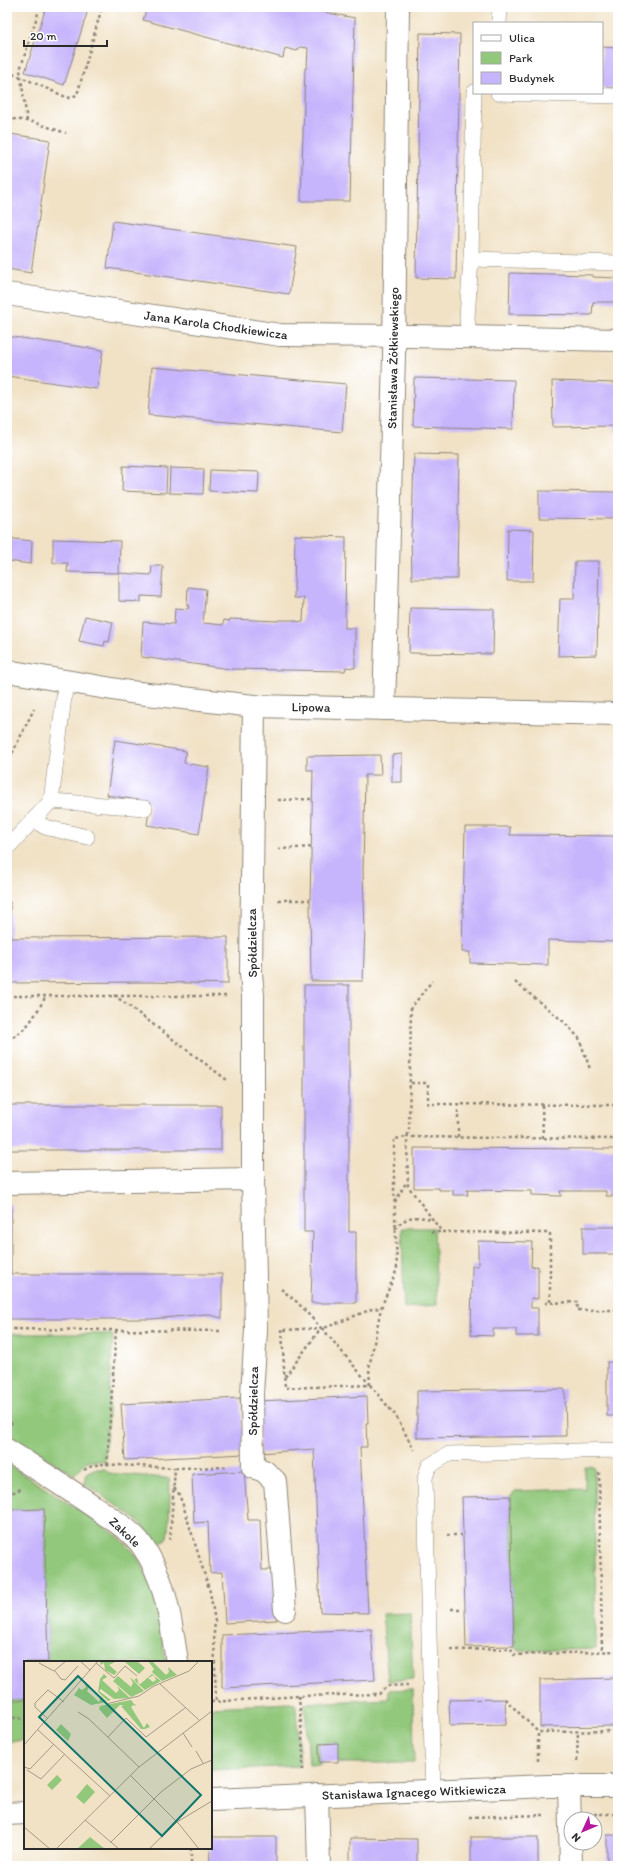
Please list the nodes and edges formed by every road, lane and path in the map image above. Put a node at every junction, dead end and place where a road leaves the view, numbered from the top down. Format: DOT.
graph roads {
  1 [pos="40,7"];
  2 [pos="102,7"];
  3 [pos="398,7"];
  4 [pos="500,7"];
  5 [pos="499,22"];
  6 [pos="7,72"];
  7 [pos="21,77"];
  8 [pos="474,94"];
  9 [pos="538,94"];
  10 [pos="618,96"];
  11 [pos="7,118"];
  12 [pos="27,121"];
  13 [pos="66,133"];
  14 [pos="471,259"];
  15 [pos="618,263"];
  16 [pos="7,294"];
  17 [pos="393,336"];
  18 [pos="469,338"];
  19 [pos="618,340"];
  20 [pos="7,671"];
  21 [pos="66,680"];
  22 [pos="254,706"];
  23 [pos="34,709"];
  24 [pos="384,709"];
  25 [pos="618,714"];
  26 [pos="7,764"];
  27 [pos="311,799"];
  28 [pos="276,800"];
  29 [pos="51,801"];
  30 [pos="145,808"];
  31 [pos="34,820"];
  32 [pos="87,837"];
  33 [pos="312,847"];
  34 [pos="7,848"];
  35 [pos="276,849"];
  36 [pos="276,900"];
  37 [pos="310,900"];
  38 [pos="432,981"];
  39 [pos="515,982"];
  40 [pos="7,996"];
  41 [pos="46,996"];
  42 [pos="114,996"];
  43 [pos="235,996"];
  44 [pos="7,1039"];
  45 [pos="590,1069"];
  46 [pos="411,1083"];
  47 [pos="232,1084"];
  48 [pos="458,1104"];
  49 [pos="542,1105"];
  50 [pos="618,1105"];
  51 [pos="407,1137"];
  52 [pos="458,1138"];
  53 [pos="543,1138"];
  54 [pos="618,1138"];
  55 [pos="253,1179"];
  56 [pos="408,1179"];
  57 [pos="7,1183"];
  58 [pos="394,1203"];
  59 [pos="432,1219"];
  60 [pos="395,1229"];
  61 [pos="431,1232"];
  62 [pos="442,1232"];
  63 [pos="276,1284"];
  64 [pos="550,1302"];
  65 [pos="545,1303"];
  66 [pos="381,1308"];
  67 [pos="618,1310"];
  68 [pos="279,1325"];
  69 [pos="322,1328"];
  70 [pos="7,1330"];
  71 [pos="116,1330"];
  72 [pos="284,1330"];
  73 [pos="223,1331"];
  74 [pos="285,1377"];
  75 [pos="370,1385"];
  76 [pos="7,1450"];
  77 [pos="618,1450"];
  78 [pos="418,1455"];
  79 [pos="107,1465"];
  80 [pos="253,1466"];
  81 [pos="175,1468"];
  82 [pos="599,1470"];
  83 [pos="68,1488"];
  84 [pos="174,1488"];
  85 [pos="441,1535"];
  86 [pos="461,1535"];
  87 [pos="155,1570"];
  88 [pos="449,1609"];
  89 [pos="463,1609"];
  90 [pos="286,1610"];
  91 [pos="450,1650"];
  92 [pos="602,1651"];
  93 [pos="618,1651"];
  94 [pos="177,1661"];
  95 [pos="410,1685"];
  96 [pos="299,1696"];
  97 [pos="506,1699"];
  98 [pos="212,1702"];
  99 [pos="216,1702"];
  100 [pos="7,1717"];
  101 [pos="24,1718"];
  102 [pos="578,1731"];
  103 [pos="618,1731"];
  104 [pos="538,1732"];
  105 [pos="577,1762"];
  106 [pos="538,1763"];
  107 [pos="303,1770"];
  108 [pos="569,1786"];
  109 [pos="618,1786"];
  110 [pos="433,1792"];
  111 [pos="317,1795"];
  112 [pos="212,1800"];
  113 [pos="24,1813"];
  114 [pos="7,1814"];
  115 [pos="603,1814"];
  116 [pos="618,1814"];
  117 [pos="190,1849"];
  118 [pos="191,1866"];
  119 [pos="319,1866"];
  120 [pos="571,1866"];
  1 -- 7 [label="path"];
  2 -- 7 [label="path"];
  3 -- 17 [label="street, Stanisława Żółkiewskiego"];
  4 -- 5 [label="lane"];
  6 -- 7 [label="path"];
  7 -- 12 [label="path"];
  8 -- 14 [label="lane"];
  9 -- 10 [label="lane"];
  11 -- 12 [label="path"];
  12 -- 13 [label="path"];
  14 -- 15 [label="lane"];
  14 -- 18 [label="lane"];
  16 -- 17 [label="street, Jana Karola Chodkiewicza"];
  17 -- 18 [label="street, Jana Karola Chodkiewicza"];
  17 -- 24 [label="street, Stanisława Żółkiewskiego"];
  18 -- 19 [label="street, Jana Karola Chodkiewicza"];
  20 -- 21 [label="street, Lipowa"];
  21 -- 22 [label="street, Lipowa"];
  21 -- 29 [label="lane"];
  22 -- 24 [label="street, Lipowa"];
  22 -- 55 [label="street, Spółdzielcza"];
  23 -- 26 [label="path"];
  24 -- 25 [label="street, Lipowa"];
  27 -- 28 [label="path"];
  29 -- 30 [label="lane"];
  29 -- 31 [label="lane"];
  31 -- 32 [label="lane"];
  31 -- 34 [label="lane"];
  33 -- 35 [label="path"];
  36 -- 37 [label="path"];
  38 -- 46 [label="path"];
  39 -- 45 [label="path"];
  40 -- 41 [label="path"];
  41 -- 42 [label="path"];
  41 -- 44 [label="path"];
  42 -- 43 [label="path"];
  42 -- 47 [label="path"];
  46 -- 48 [label="path"];
  46 -- 51 [label="path"];
  48 -- 49 [label="path"];
  48 -- 52 [label="path"];
  49 -- 50 [label="path"];
  49 -- 53 [label="path"];
  51 -- 52 [label="path"];
  51 -- 56 [label="path"];
  51 -- 58 [label="path"];
  52 -- 53 [label="path"];
  53 -- 54 [label="path"];
  55 -- 57 [label="street"];
  55 -- 80 [label="street, Spółdzielcza"];
  56 -- 58 [label="path"];
  56 -- 59 [label="path"];
  58 -- 60 [label="path"];
  59 -- 60 [label="path"];
  59 -- 62 [label="path"];
  60 -- 66 [label="path"];
  61 -- 62 [label="path"];
  62 -- 64 [label="path"];
  63 -- 69 [label="path"];
  64 -- 65 [label="path"];
  64 -- 67 [label="path"];
  66 -- 69 [label="path"];
  66 -- 75 [label="path"];
  68 -- 72 [label="path"];
  69 -- 72 [label="path"];
  69 -- 74 [label="path"];
  69 -- 75 [label="path"];
  70 -- 71 [label="path"];
  71 -- 73 [label="path"];
  71 -- 79 [label="path"];
  72 -- 74 [label="path"];
  74 -- 75 [label="path"];
  75 -- 78 [label="path"];
  76 -- 83 [label="street, Zakole"];
  77 -- 110 [label="lane"];
  79 -- 81 [label="path"];
  79 -- 83 [label="path"];
  80 -- 81 [label="path"];
  80 -- 90 [label="street"];
  81 -- 84 [label="path"];
  82 -- 92 [label="path"];
  83 -- 87 [label="street, Zakole"];
  84 -- 87 [label="path"];
  84 -- 99 [label="path"];
  85 -- 86 [label="path"];
  87 -- 94 [label="street, Zakole"];
  88 -- 89 [label="path"];
  91 -- 92 [label="path"];
  92 -- 93 [label="path"];
  95 -- 96 [label="path"];
  96 -- 99 [label="path"];
  96 -- 107 [label="path"];
  97 -- 104 [label="path"];
  98 -- 99 [label="path"];
  100 -- 101 [label="path"];
  102 -- 103 [label="path"];
  102 -- 104 [label="path"];
  102 -- 105 [label="path"];
  104 -- 106 [label="path"];
  108 -- 109 [label="street, Stanisława Ignacego Witkiewicza"];
  108 -- 110 [label="street, Stanisława Ignacego Witkiewicza"];
  108 -- 120 [label="street"];
  110 -- 111 [label="street, Stanisława Ignacego Witkiewicza"];
  111 -- 112 [label="street, Stanisława Ignacego Witkiewicza"];
  111 -- 119 [label="street"];
  113 -- 114 [label="street"];
  115 -- 116 [label="path"];
  117 -- 118 [label="path"];
}
